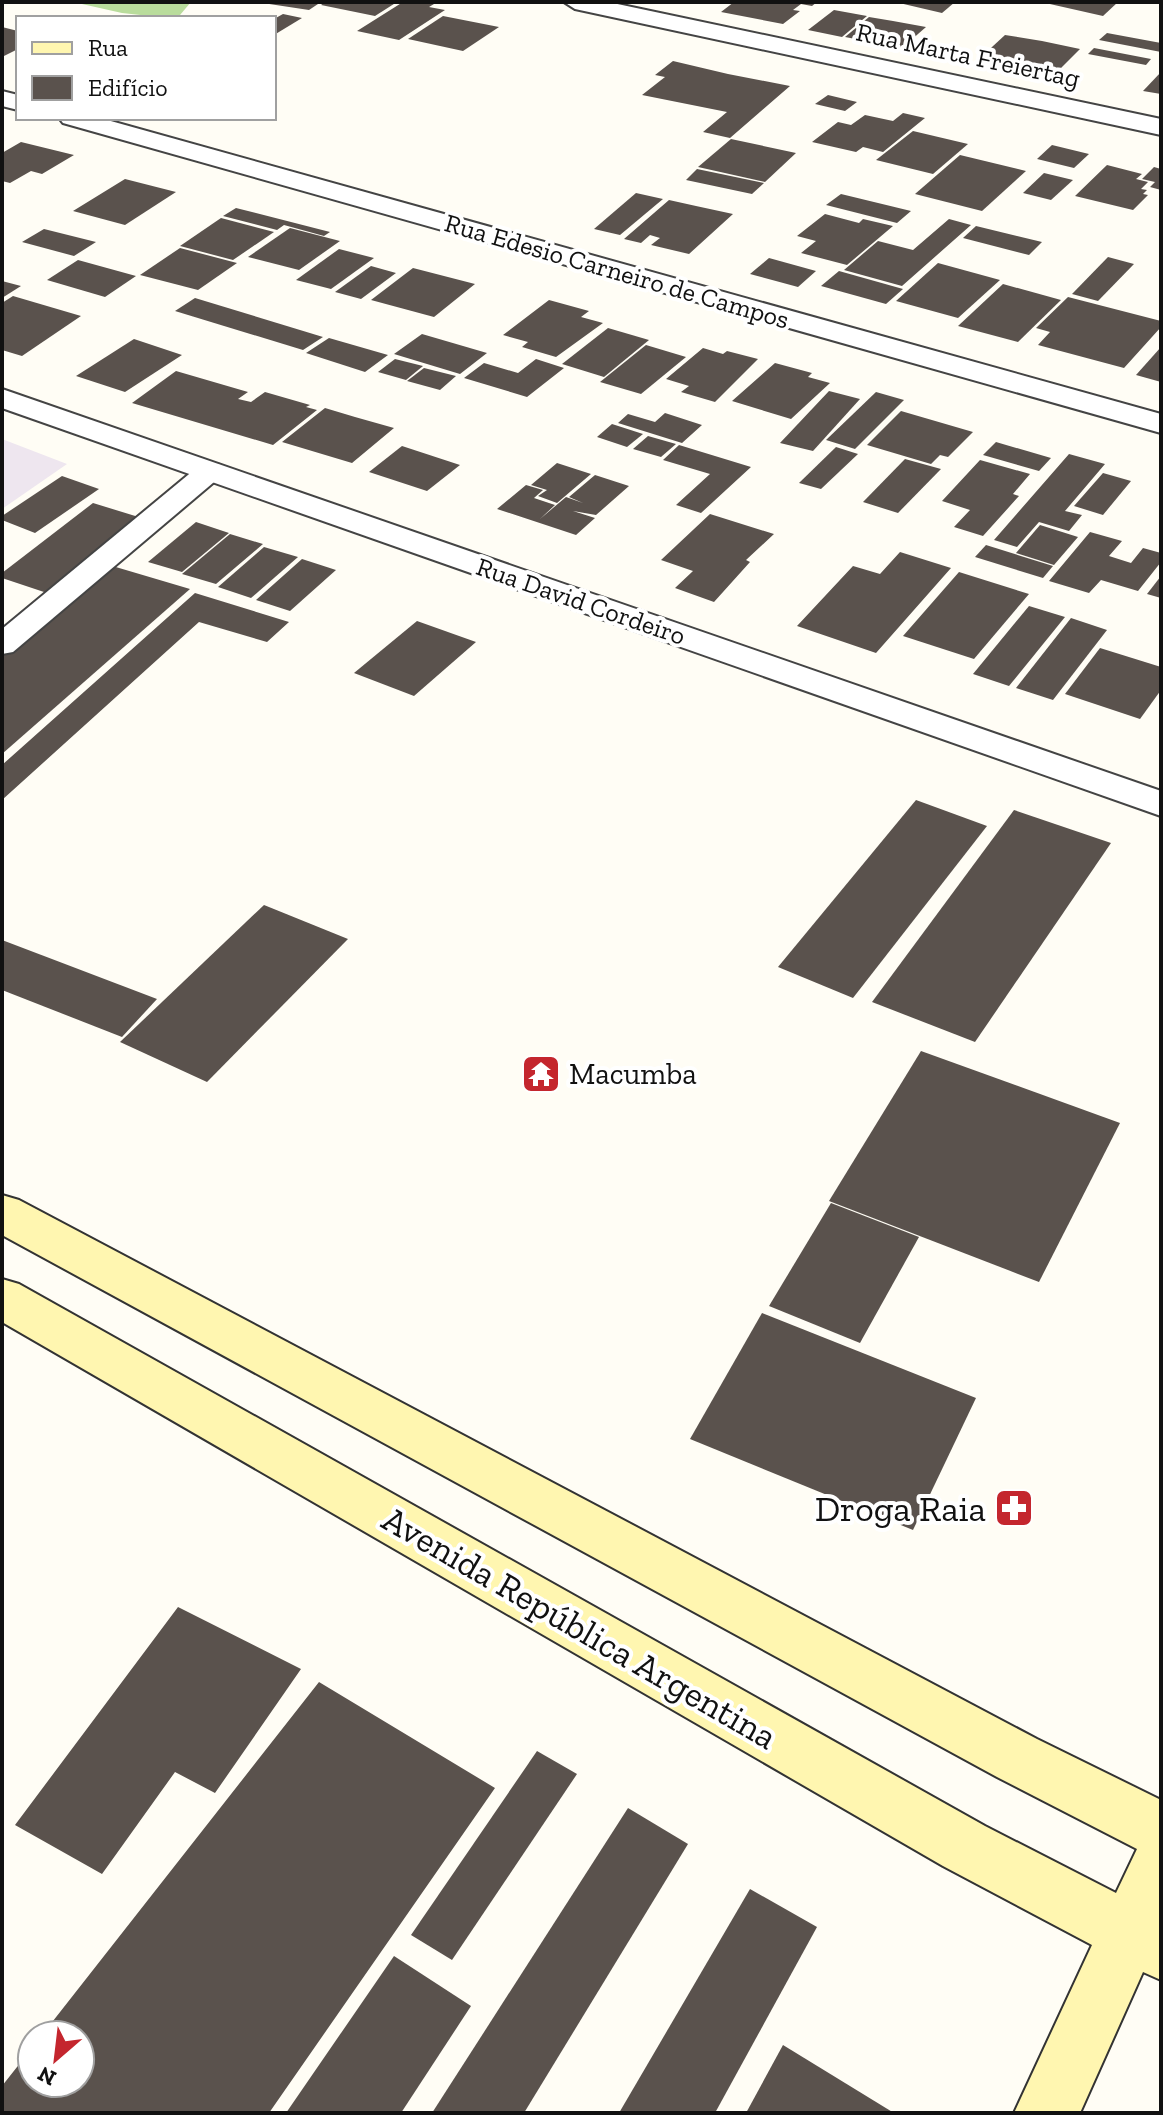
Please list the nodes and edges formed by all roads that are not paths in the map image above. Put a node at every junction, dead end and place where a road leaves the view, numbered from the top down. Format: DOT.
graph roads {
  1 [pos="575,2"];
  2 [pos="79,120"];
  3 [pos="1161,127"];
  4 [pos="2,398"];
  5 [pos="1161,424"];
  6 [pos="210,471"];
  7 [pos="2,645"];
  8 [pos="1161,804"];
  9 [pos="2,1213"];
  10 [pos="2,1298"];
  11 [pos="1161,1831"];
  12 [pos="1161,1863"];
  13 [pos="1145,1941"];
  14 [pos="1047,2113"];
  1 -- 3 [label="street, Rua Marta Freiertag"];
  2 -- 5 [label="street, Rua Edesio Carneiro de Campos"];
  4 -- 6 [label="street, Rua David Cordeiro"];
  6 -- 7 [label="lane"];
  6 -- 8 [label="street, Rua David Cordeiro"];
  9 -- 11 [label="main road"];
  10 -- 13 [label="main road, Avenida República Argentina"];
  12 -- 13 [label="main road"];
  13 -- 14 [label="main road"];
}
